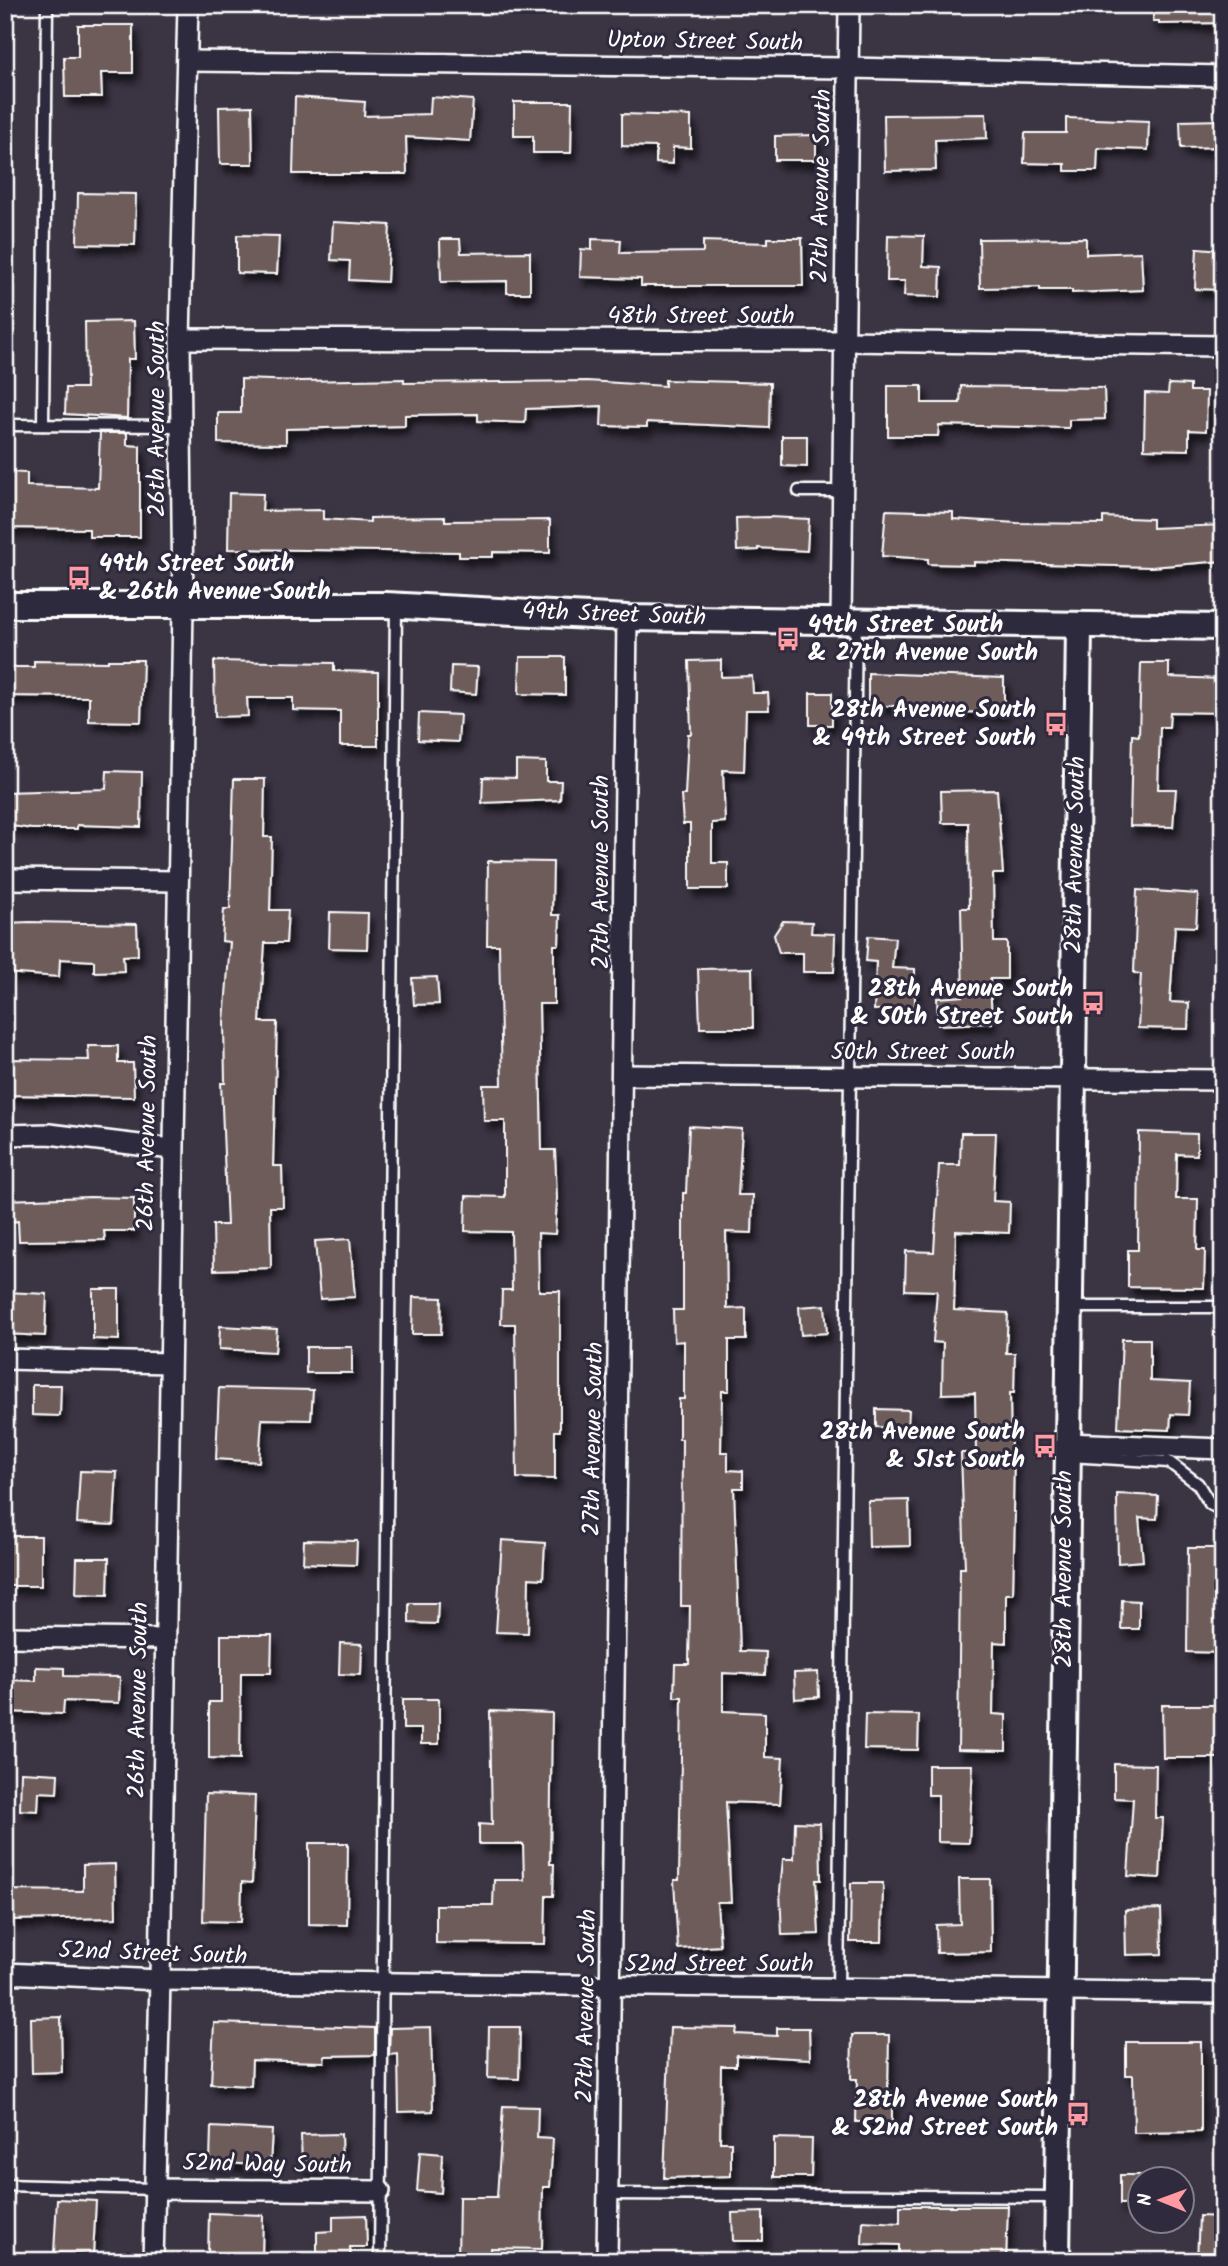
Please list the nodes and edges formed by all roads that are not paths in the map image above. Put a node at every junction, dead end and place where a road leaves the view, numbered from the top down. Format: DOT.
graph roads {
  1 [pos="47,5"];
  2 [pos="188,5"];
  3 [pos="849,5"];
  4 [pos="187,61"];
  5 [pos="848,68"];
  6 [pos="1223,76"];
  7 [pos="180,339"];
  8 [pos="844,341"];
  9 [pos="1223,346"];
  10 [pos="5,425"];
  11 [pos="43,425"];
  12 [pos="181,426"];
  13 [pos="799,491"];
  14 [pos="843,491"];
  15 [pos="5,605"];
  16 [pos="396,605"];
  17 [pos="183,606"];
  18 [pos="627,618"];
  19 [pos="849,620"];
  20 [pos="1079,626"];
  21 [pos="1223,627"];
  22 [pos="5,879"];
  23 [pos="178,881"];
  24 [pos="623,1076"];
  25 [pos="850,1076"];
  26 [pos="1073,1077"];
  27 [pos="1223,1080"];
  28 [pos="5,1135"];
  29 [pos="172,1149"];
  30 [pos="1068,1307"];
  31 [pos="1223,1307"];
  32 [pos="5,1359"];
  33 [pos="169,1363"];
  34 [pos="1065,1449"];
  35 [pos="1223,1450"];
  36 [pos="1223,1511"];
  37 [pos="5,1637"];
  38 [pos="164,1639"];
  39 [pos="5,1973"];
  40 [pos="160,1980"];
  41 [pos="383,1984"];
  42 [pos="611,1987"];
  43 [pos="838,1989"];
  44 [pos="1061,1990"];
  45 [pos="1223,1993"];
  46 [pos="5,2185"];
  47 [pos="154,2189"];
  48 [pos="380,2191"];
  49 [pos="608,2194"];
  50 [pos="1058,2197"];
  51 [pos="153,2261"];
  52 [pos="380,2261"];
  53 [pos="607,2261"];
  54 [pos="1056,2261"];
  1 -- 11 [label="lane"];
  2 -- 4 [label="street, 26th Avenue South"];
  3 -- 5 [label="street, 27th Avenue South"];
  4 -- 5 [label="street, Upton Street South"];
  4 -- 7 [label="street, 26th Avenue South"];
  5 -- 6 [label="street, Upton Street South"];
  5 -- 8 [label="street, 27th Avenue South"];
  7 -- 8 [label="street, 48th Street South"];
  7 -- 12 [label="street, 26th Avenue South"];
  8 -- 9 [label="street, 48th Street South"];
  8 -- 14 [label="street, 27th Avenue South"];
  10 -- 11 [label="lane"];
  11 -- 12 [label="lane"];
  12 -- 17 [label="street, 26th Avenue South"];
  13 -- 14 [label="lane"];
  14 -- 19 [label="street, 27th Avenue South"];
  15 -- 17 [label="street, 49th Street South"];
  16 -- 17 [label="street, 49th Street South"];
  16 -- 18 [label="street, 49th Street South"];
  16 -- 41 [label="lane"];
  17 -- 23 [label="street, 26th Avenue South"];
  18 -- 19 [label="street, 49th Street South"];
  18 -- 24 [label="street, 27th Avenue South"];
  19 -- 20 [label="street, 49th Street South"];
  19 -- 25 [label="lane"];
  20 -- 21 [label="street, 49th Street South"];
  20 -- 26 [label="street, 28th Avenue South"];
  22 -- 23 [label="street"];
  23 -- 29 [label="street, 26th Avenue South"];
  24 -- 25 [label="street, 50th Street South"];
  24 -- 42 [label="street, 27th Avenue South"];
  25 -- 26 [label="street, 50th Street South"];
  25 -- 43 [label="lane"];
  26 -- 27 [label="street, 50th Street South"];
  26 -- 30 [label="street, 28th Avenue South"];
  28 -- 29 [label="street"];
  29 -- 33 [label="street, 26th Avenue South"];
  30 -- 31 [label="lane"];
  30 -- 34 [label="street, 28th Avenue South"];
  32 -- 33 [label="street"];
  33 -- 38 [label="street, 26th Avenue South"];
  34 -- 35 [label="street"];
  34 -- 36 [label="lane"];
  34 -- 44 [label="street, 28th Avenue South"];
  37 -- 38 [label="street"];
  38 -- 40 [label="street, 26th Avenue South"];
  39 -- 40 [label="street, 52nd Street South"];
  40 -- 41 [label="street, 52nd Street South"];
  40 -- 47 [label="street, 26th Avenue South"];
  41 -- 42 [label="street, 52nd Street South"];
  41 -- 48 [label="lane"];
  42 -- 43 [label="street, 52nd Street South"];
  42 -- 49 [label="street, 27th Avenue South"];
  43 -- 44 [label="street, 52nd Street South"];
  44 -- 45 [label="street, 52nd Street South"];
  44 -- 50 [label="street, 28th Avenue South"];
  46 -- 47 [label="lane"];
  47 -- 48 [label="street, 52nd Way South"];
  47 -- 51 [label="street, 26th Avenue South"];
  48 -- 52 [label="lane"];
  49 -- 50 [label="lane"];
  49 -- 53 [label="street, 27th Avenue South"];
  50 -- 54 [label="street, 28th Avenue South"];
}
